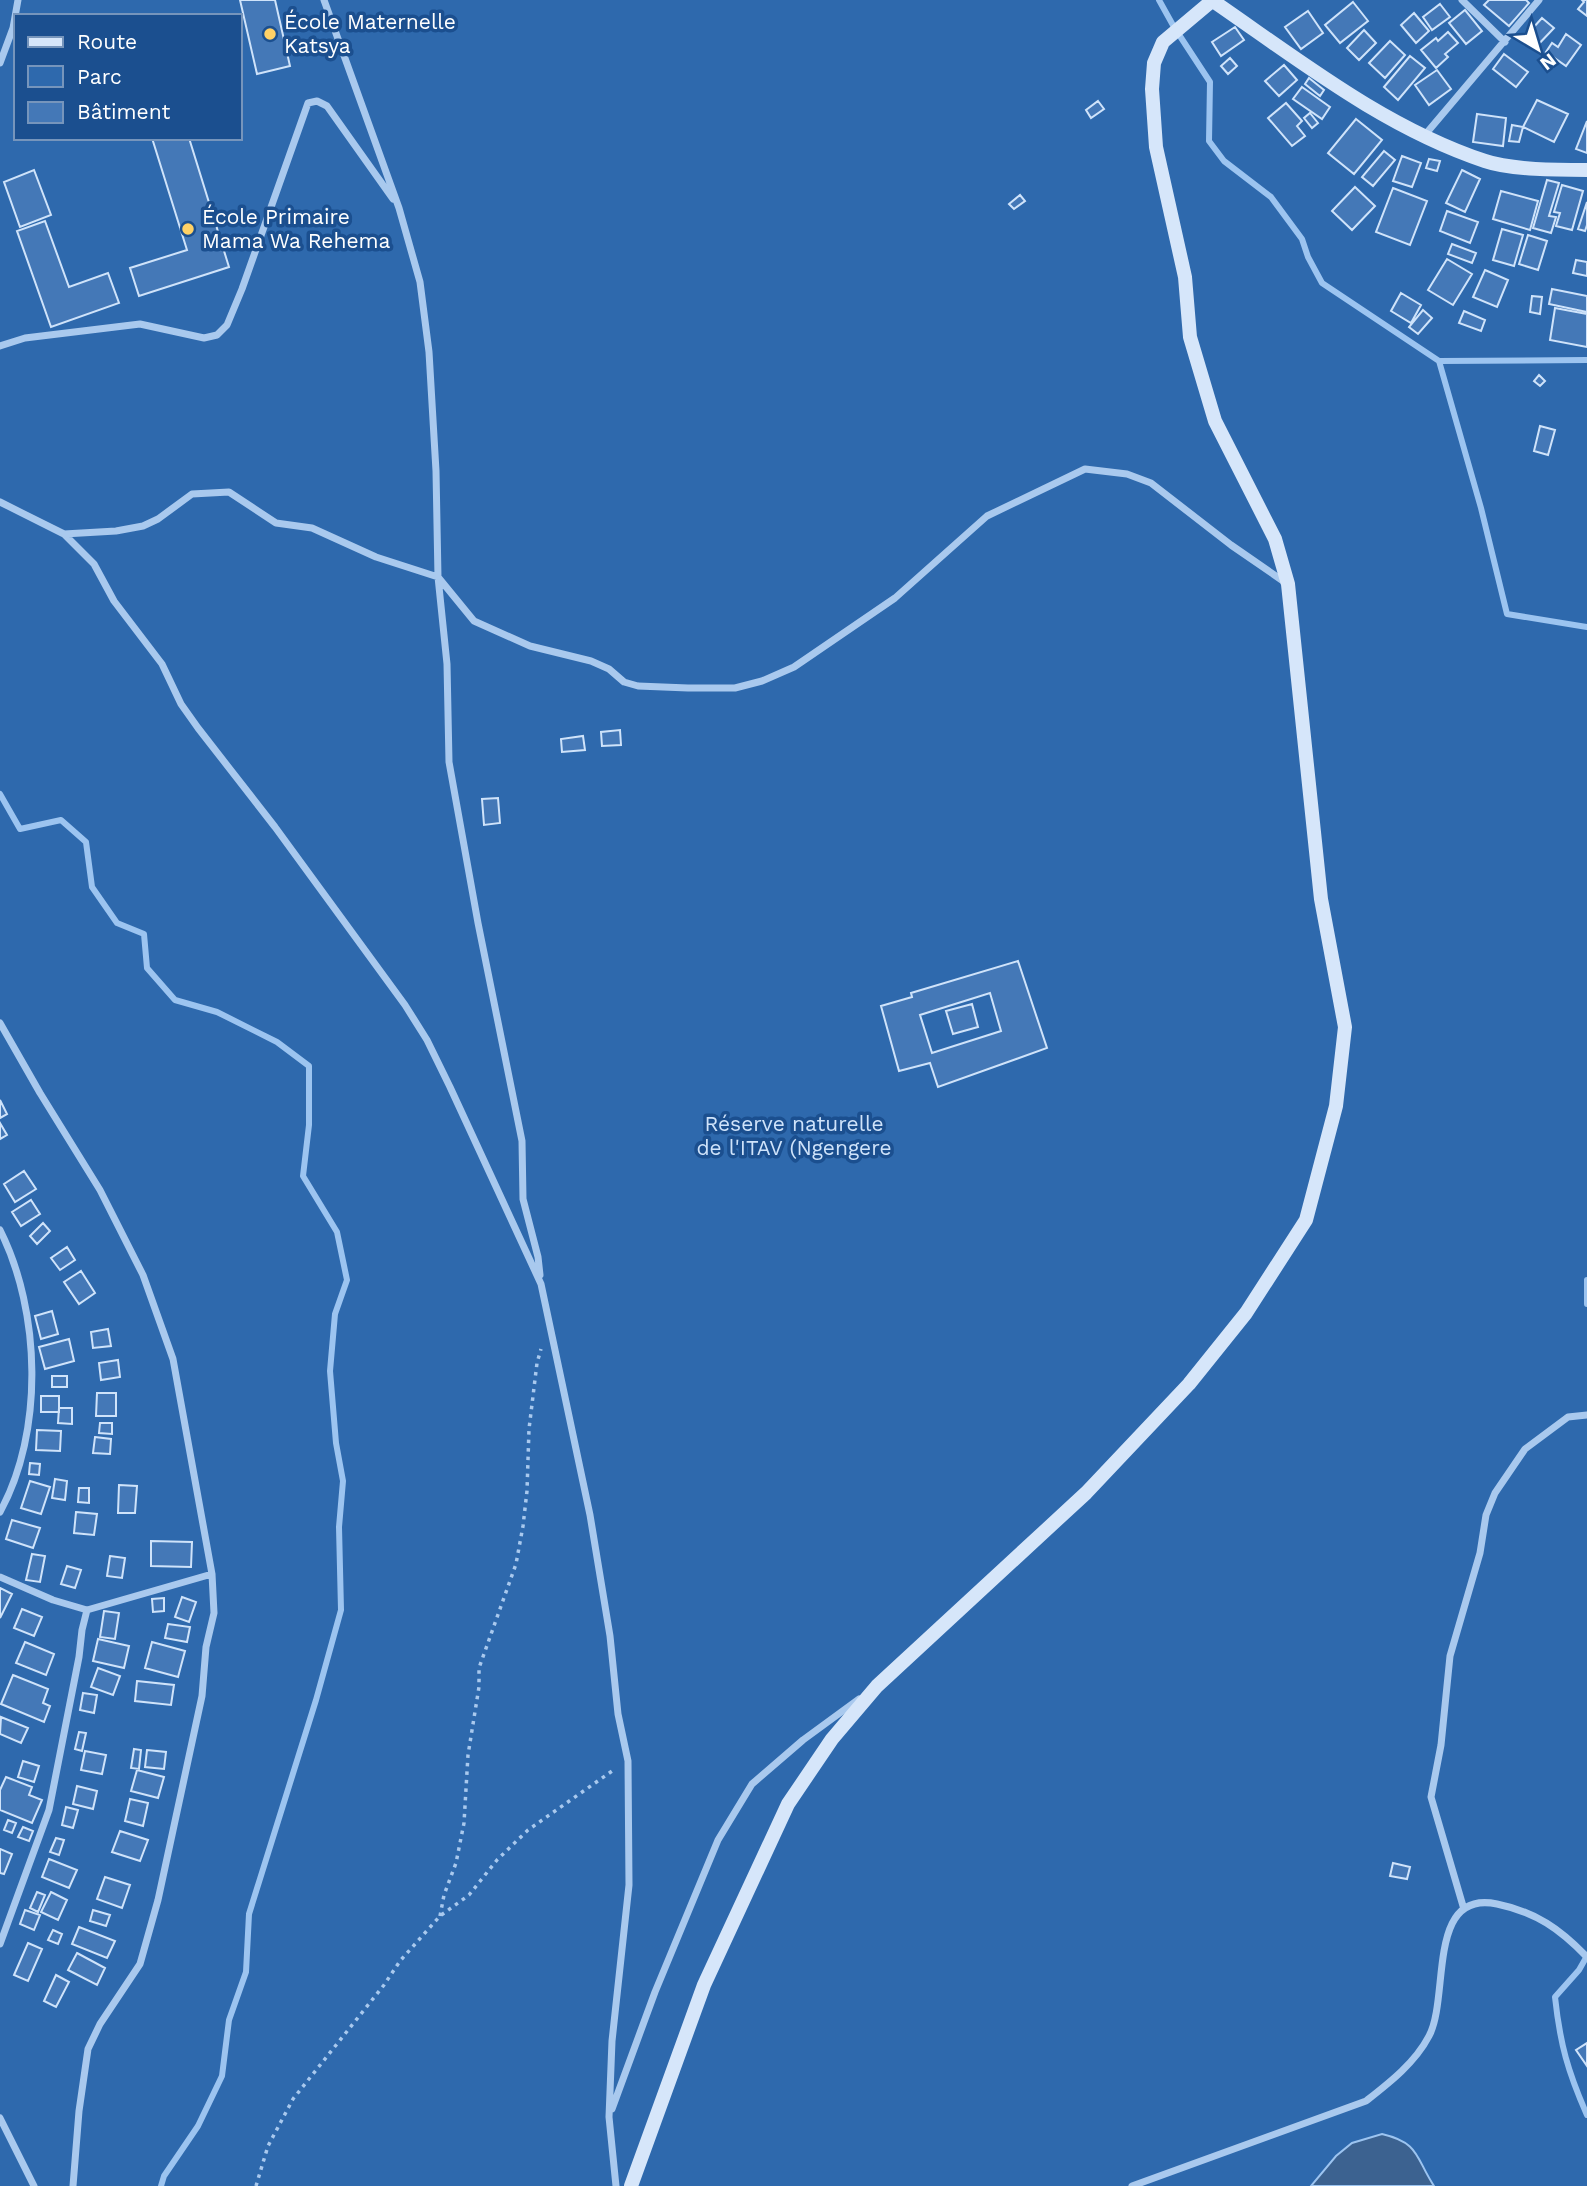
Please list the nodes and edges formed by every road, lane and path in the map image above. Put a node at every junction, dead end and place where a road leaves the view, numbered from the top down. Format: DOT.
graph roads {
  1 [pos="324,0"];
  2 [pos="1213,0"];
  3 [pos="1462,0"];
  4 [pos="1539,0"];
  5 [pos="14,22"];
  6 [pos="1505,41"];
  7 [pos="0,64"];
  8 [pos="1424,136"];
  9 [pos="1587,170"];
  10 [pos="399,208"];
  11 [pos="0,346"];
  12 [pos="0,502"];
  13 [pos="64,534"];
  14 [pos="438,577"];
  15 [pos="1288,584"];
  16 [pos="0,1023"];
  17 [pos="0,1230"];
  18 [pos="541,1284"];
  19 [pos="549,1323"];
  20 [pos="1587,1415"];
  21 [pos="0,1512"];
  22 [pos="212,1574"];
  23 [pos="0,1577"];
  24 [pos="87,1611"];
  25 [pos="877,1686"];
  26 [pos="628,1761"];
  27 [pos="1463,1906"];
  28 [pos="440,1916"];
  29 [pos="0,1944"];
  30 [pos="1587,1957"];
  31 [pos="609,2117"];
  32 [pos="0,2118"];
  33 [pos="34,2186"];
  34 [pos="73,2186"];
  35 [pos="256,2186"];
  36 [pos="616,2186"];
  37 [pos="631,2186"];
  38 [pos="1132,2186"];
  1 -- 10 [label="street"];
  2 -- 8 [label="street"];
  2 -- 15 [label="street"];
  3 -- 6 [label="street"];
  4 -- 6 [label="street"];
  5 -- 7 [label="street"];
  6 -- 8 [label="street"];
  8 -- 9 [label="street"];
  10 -- 11 [label="street"];
  10 -- 14 [label="street"];
  12 -- 13 [label="street"];
  13 -- 14 [label="street"];
  13 -- 18 [label="street"];
  14 -- 15 [label="street"];
  14 -- 18 [label="street"];
  15 -- 25 [label="street"];
  16 -- 22 [label="street"];
  17 -- 21 [label="street"];
  18 -- 19 [label="street"];
  19 -- 26 [label="street"];
  19 -- 28 [label="path"];
  20 -- 27 [label="street"];
  22 -- 24 [label="street"];
  22 -- 34 [label="street"];
  23 -- 24 [label="street"];
  24 -- 29 [label="street"];
  25 -- 31 [label="street"];
  25 -- 37 [label="street"];
  26 -- 28 [label="path"];
  26 -- 31 [label="street"];
  27 -- 30 [label="street"];
  27 -- 38 [label="street"];
  28 -- 35 [label="path"];
  31 -- 36 [label="street"];
  32 -- 33 [label="street"];
}
